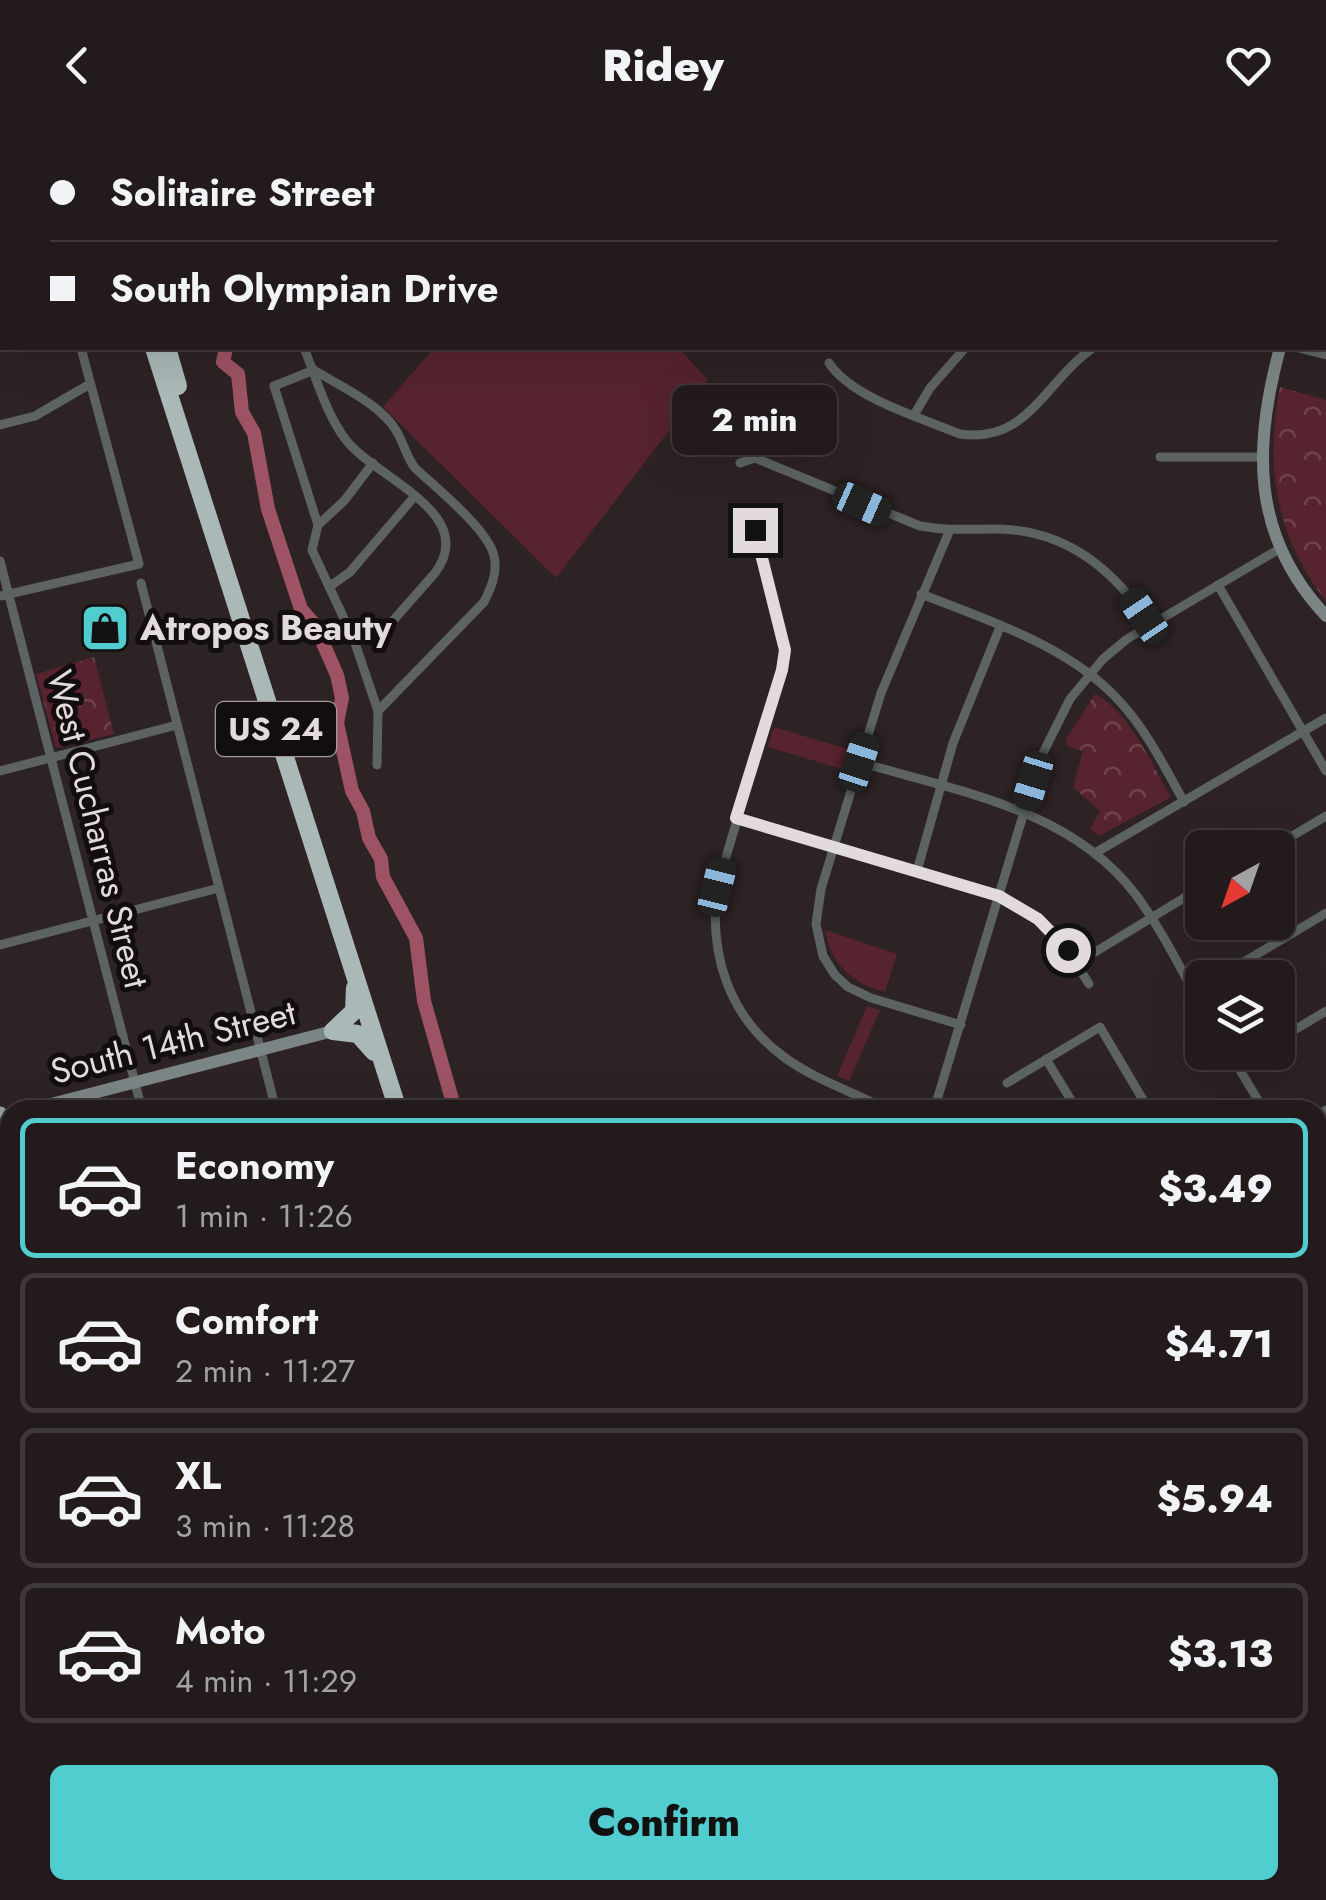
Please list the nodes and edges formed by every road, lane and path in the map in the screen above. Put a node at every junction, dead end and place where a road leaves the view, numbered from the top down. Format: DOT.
graph roads {
  1 [pos="82,350"];
  2 [pos="155,350"];
  3 [pos="168,350"];
  4 [pos="305,350"];
  5 [pos="963,350"];
  6 [pos="1090,350"];
  7 [pos="1279,350"];
  8 [pos="829,363"];
  9 [pos="314,370"];
  10 [pos="90,384"];
  11 [pos="914,415"];
  12 [pos="0,424"];
  13 [pos="1160,457"];
  14 [pos="1261,457"];
  15 [pos="372,463"];
  16 [pos="740,463"];
  17 [pos="414,497"];
  18 [pos="318,526"];
  19 [pos="755,530"];
  20 [pos="949,532"];
  21 [pos="1280,548"];
  22 [pos="0,561"];
  23 [pos="142,582"];
  24 [pos="1218,585"];
  25 [pos="329,586"];
  26 [pos="921,594"];
  27 [pos="4,595"];
  28 [pos="1326,616"];
  29 [pos="1150,625"];
  30 [pos="1000,627"];
  31 [pos="354,640"];
  32 [pos="1089,674"];
  33 [pos="378,712"];
  34 [pos="1326,718"];
  35 [pos="177,726"];
  36 [pos="1303,732"];
  37 [pos="52,758"];
  38 [pos="859,762"];
  39 [pos="378,764"];
  40 [pos="0,771"];
  41 [pos="1326,771"];
  42 [pos="940,787"];
  43 [pos="1184,802"];
  44 [pos="1024,812"];
  45 [pos="1326,816"];
  46 [pos="736,818"];
  47 [pos="1295,834"];
  48 [pos="834,847"];
  49 [pos="1095,853"];
  50 [pos="917,871"];
  51 [pos="219,888"];
  52 [pos="999,896"];
  53 [pos="1185,898"];
  54 [pos="1326,913"];
  55 [pos="1152,918"];
  56 [pos="92,922"];
  57 [pos="0,944"];
  58 [pos="346,948"];
  59 [pos="1247,960"];
  60 [pos="1077,963"];
  61 [pos="1185,969"];
  62 [pos="1089,984"];
  63 [pos="1326,1011"];
  64 [pos="961,1025"];
  65 [pos="1295,1030"];
  66 [pos="334,1031"];
  67 [pos="260,1049"];
  68 [pos="1046,1059"];
  69 [pos="1239,1070"];
  70 [pos="135,1082"];
  71 [pos="1008,1083"];
  72 [pos="66,1100"];
  73 [pos="140,1100"];
  74 [pos="273,1100"];
  75 [pos="397,1100"];
  76 [pos="398,1100"];
  77 [pos="398,1100"];
  78 [pos="868,1100"];
  79 [pos="938,1100"];
  80 [pos="1070,1100"];
  81 [pos="1142,1100"];
  82 [pos="1258,1100"];
  1 -- 10 [label="street"];
  2 -- 58 [label="highway, US 24"];
  3 -- 77 [label="highway, US 24"];
  4 -- 9 [label="street"];
  5 -- 11 [label="street"];
  6 -- 11 [label="street"];
  7 -- 14 [label="street"];
  8 -- 11 [label="street"];
  9 -- 15 [label="street"];
  9 -- 18 [label="street"];
  9 -- 33 [label="street"];
  10 -- 12 [label="street"];
  10 -- 27 [label="street"];
  13 -- 14 [label="street"];
  14 -- 21 [label="street"];
  15 -- 17 [label="street"];
  15 -- 18 [label="street"];
  16 -- 20 [label="street"];
  17 -- 25 [label="street"];
  17 -- 31 [label="street"];
  18 -- 25 [label="street"];
  19 -- 46 [label="street"];
  20 -- 26 [label="street"];
  20 -- 29 [label="street"];
  21 -- 24 [label="street"];
  21 -- 28 [label="street"];
  22 -- 27 [label="street, West Cucharras Street"];
  23 -- 35 [label="street"];
  24 -- 29 [label="street"];
  24 -- 36 [label="street"];
  25 -- 31 [label="street"];
  26 -- 30 [label="street"];
  26 -- 38 [label="street"];
  27 -- 37 [label="street, West Cucharras Street"];
  29 -- 32 [label="street"];
  30 -- 32 [label="street"];
  30 -- 42 [label="street"];
  31 -- 33 [label="street"];
  32 -- 43 [label="street"];
  32 -- 44 [label="street"];
  33 -- 39 [label="street"];
  34 -- 36 [label="street"];
  35 -- 37 [label="street"];
  35 -- 51 [label="street"];
  36 -- 41 [label="street"];
  36 -- 43 [label="street"];
  37 -- 40 [label="street"];
  37 -- 56 [label="street, West Cucharras Street"];
  38 -- 42 [label="street"];
  38 -- 48 [label="street"];
  42 -- 44 [label="street"];
  42 -- 50 [label="street"];
  43 -- 49 [label="street"];
  44 -- 49 [label="street"];
  44 -- 52 [label="street"];
  45 -- 47 [label="street"];
  46 -- 48 [label="street"];
  46 -- 78 [label="street"];
  48 -- 50 [label="street"];
  48 -- 64 [label="street"];
  49 -- 55 [label="street"];
  50 -- 52 [label="street"];
  51 -- 56 [label="street"];
  51 -- 67 [label="street"];
  52 -- 60 [label="street"];
  52 -- 64 [label="street"];
  53 -- 55 [label="street"];
  54 -- 59 [label="street"];
  55 -- 60 [label="street"];
  55 -- 61 [label="street"];
  56 -- 57 [label="street"];
  56 -- 70 [label="street, West Cucharras Street"];
  58 -- 66 [label="highway"];
  58 -- 76 [label="highway, US 24"];
  60 -- 62 [label="street"];
  63 -- 65 [label="street"];
  64 -- 79 [label="street"];
  66 -- 67 [label="street, South 14th Street"];
  66 -- 75 [label="highway"];
  67 -- 70 [label="street, South 14th Street"];
  67 -- 74 [label="street"];
  68 -- 71 [label="street"];
  68 -- 80 [label="street"];
  68 -- 81 [label="street"];
  69 -- 82 [label="street"];
  70 -- 72 [label="street, South 14th Street"];
  70 -- 73 [label="street, West Cucharras Street"];
}
